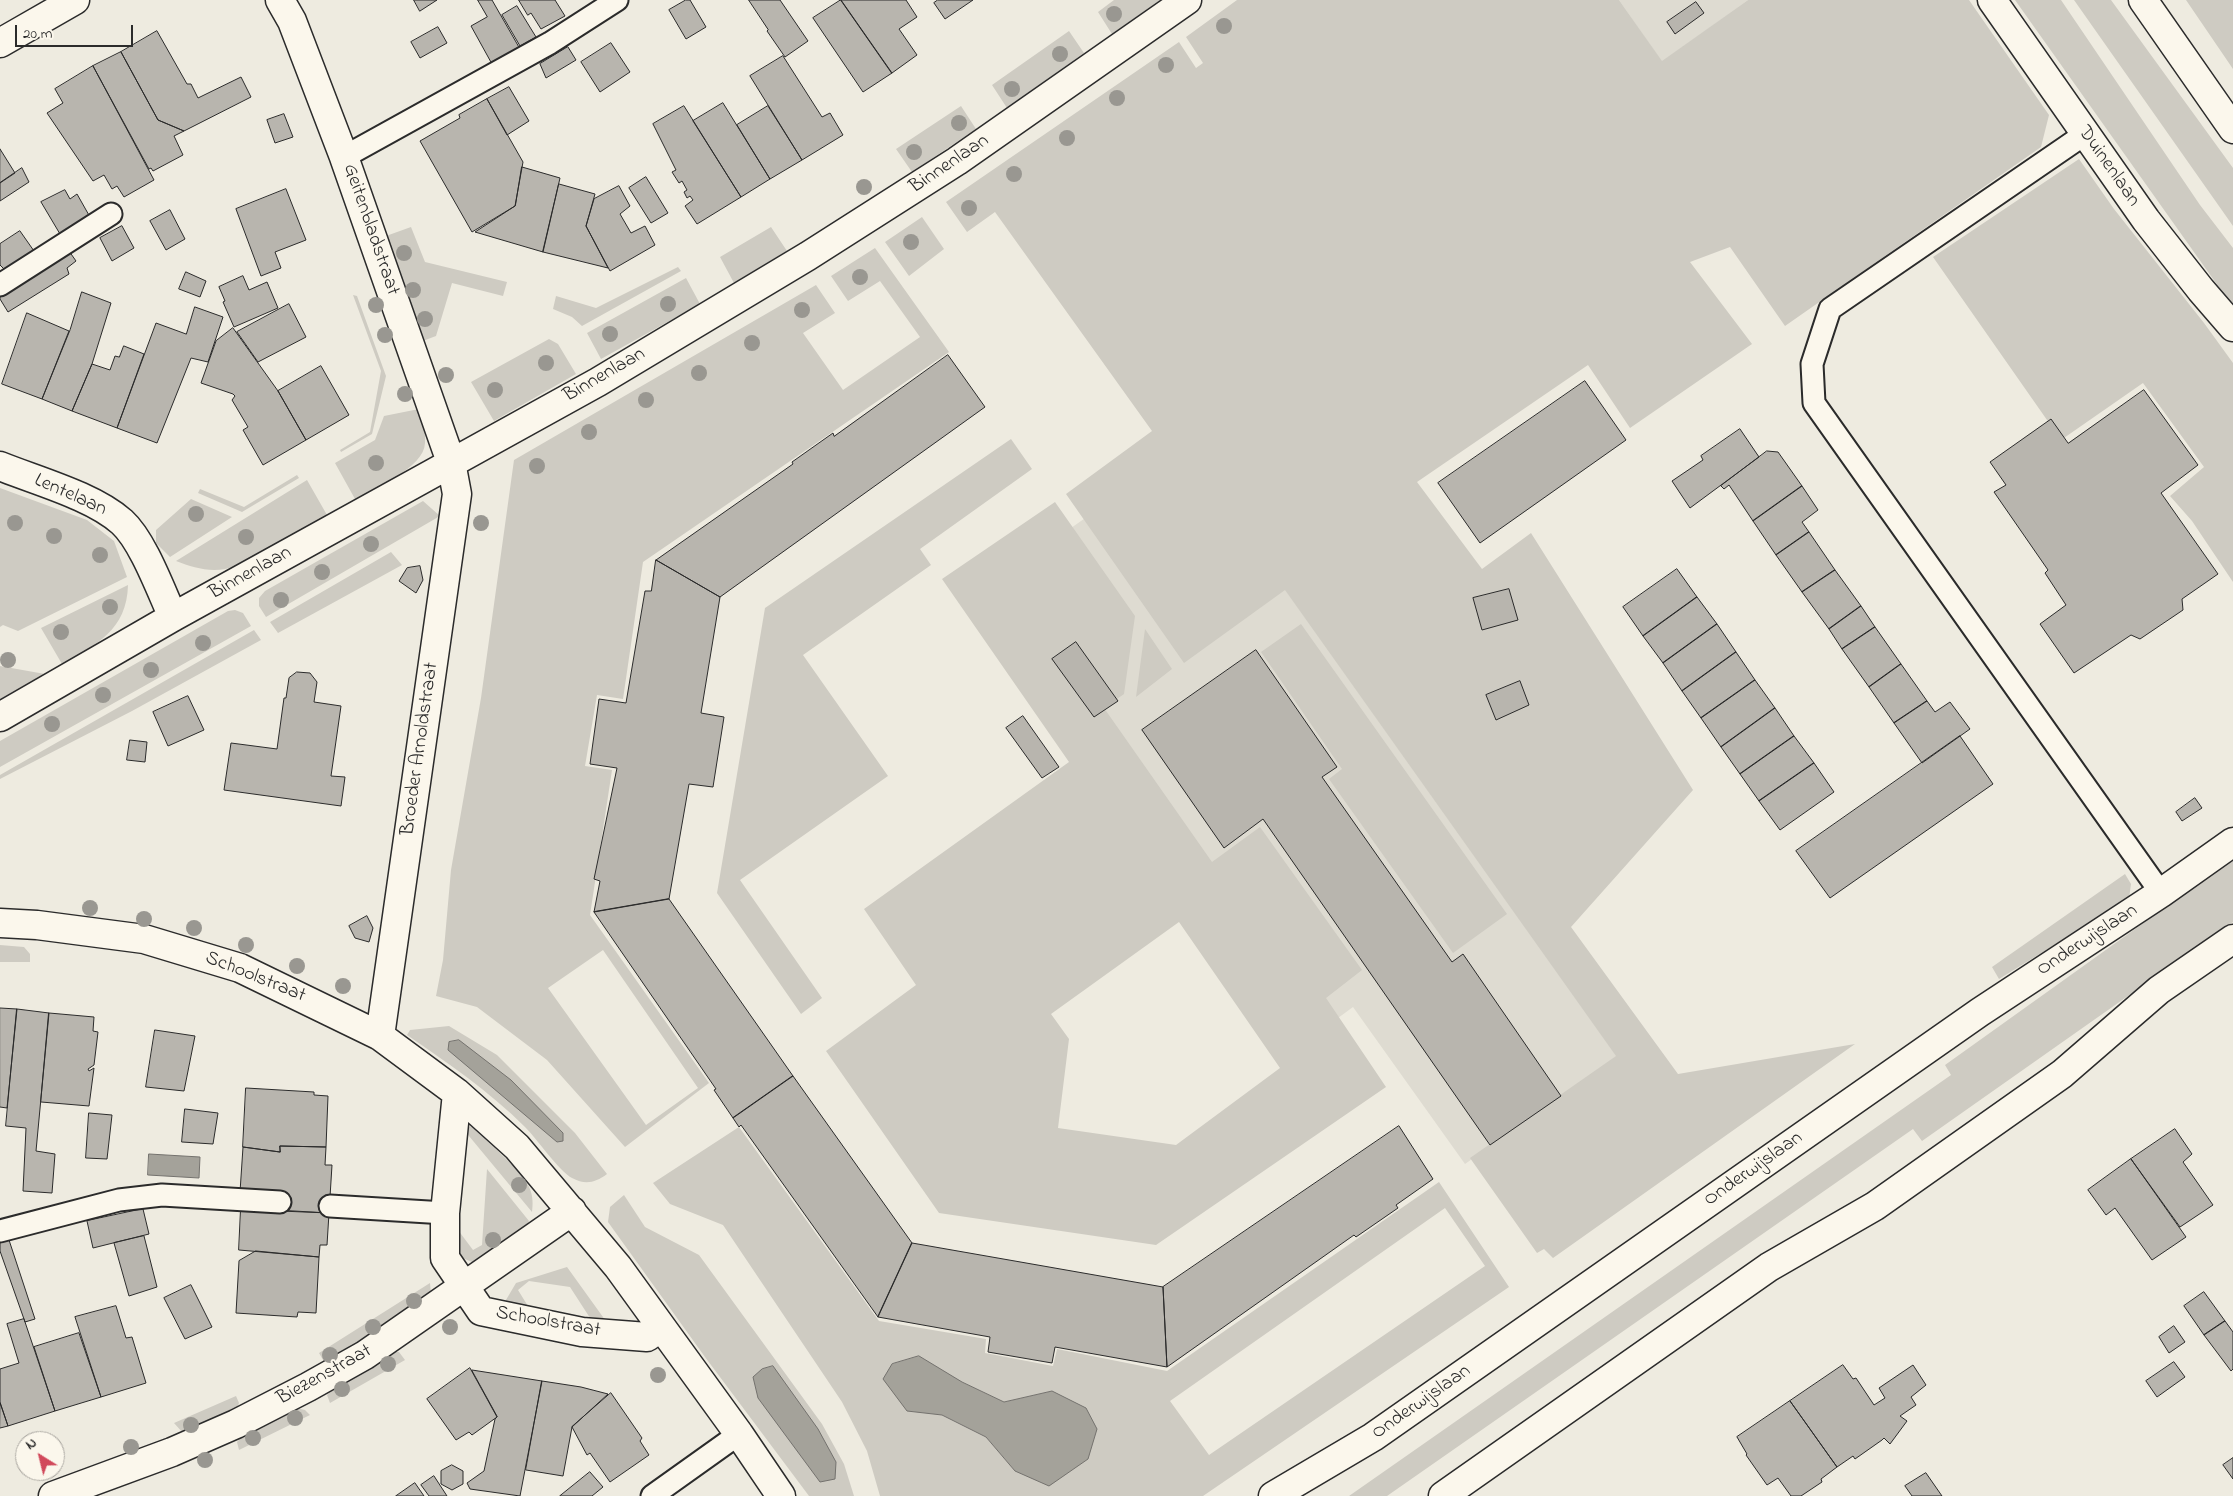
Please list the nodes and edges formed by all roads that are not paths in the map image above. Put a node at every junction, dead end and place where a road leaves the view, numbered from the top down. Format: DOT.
graph roads {
  1 [pos="75,0"];
  2 [pos="280,0"];
  3 [pos="618,0"];
  4 [pos="1187,0"];
  5 [pos="1992,0"];
  6 [pos="2143,0"];
  7 [pos="0,42"];
  8 [pos="2233,129"];
  9 [pos="2085,134"];
  10 [pos="344,157"];
  11 [pos="111,214"];
  12 [pos="0,285"];
  13 [pos="2233,327"];
  14 [pos="451,462"];
  15 [pos="0,466"];
  16 [pos="173,617"];
  17 [pos="0,717"];
  18 [pos="2233,842"];
  19 [pos="2161,893"];
  20 [pos="0,923"];
  21 [pos="2233,938"];
  22 [pos="380,1036"];
  23 [pos="457,1093"];
  24 [pos="280,1202"];
  25 [pos="330,1206"];
  26 [pos="572,1211"];
  27 [pos="445,1213"];
  28 [pos="0,1230"];
  29 [pos="465,1287"];
  30 [pos="661,1327"];
  31 [pos="739,1434"];
  32 [pos="53,1496"];
  33 [pos="652,1496"];
  34 [pos="781,1496"];
  35 [pos="1273,1496"];
  36 [pos="1443,1496"];
  1 -- 7 [label="street"];
  2 -- 10 [label="street, Geitenbladstraat"];
  3 -- 10 [label="lane"];
  4 -- 14 [label="street, Binnenlaan"];
  5 -- 9 [label="street, Duinenlaan"];
  6 -- 8 [label="street"];
  9 -- 13 [label="street, Duinenlaan"];
  9 -- 19 [label="lane"];
  10 -- 14 [label="street, Geitenbladstraat"];
  11 -- 12 [label="lane"];
  14 -- 16 [label="street, Binnenlaan"];
  14 -- 22 [label="street, Broeder Arnoldstraat"];
  15 -- 16 [label="street, Lentelaan"];
  16 -- 17 [label="street, Binnenlaan"];
  18 -- 19 [label="street, Onderwijslaan"];
  19 -- 35 [label="street, Onderwijslaan"];
  20 -- 22 [label="street, Schoolstraat"];
  21 -- 36 [label="street"];
  22 -- 23 [label="street, Schoolstraat"];
  23 -- 26 [label="street, Schoolstraat"];
  23 -- 27 [label="street, Schoolstraat"];
  24 -- 28 [label="lane"];
  25 -- 27 [label="lane"];
  26 -- 29 [label="street, Biezenstraat"];
  26 -- 30 [label="street, Schoolstraat"];
  27 -- 29 [label="street, Schoolstraat"];
  29 -- 30 [label="street, Schoolstraat"];
  29 -- 32 [label="street, Biezenstraat"];
  30 -- 31 [label="street, Schoolstraat"];
  31 -- 33 [label="lane"];
  31 -- 34 [label="street, Schoolstraat"];
}
